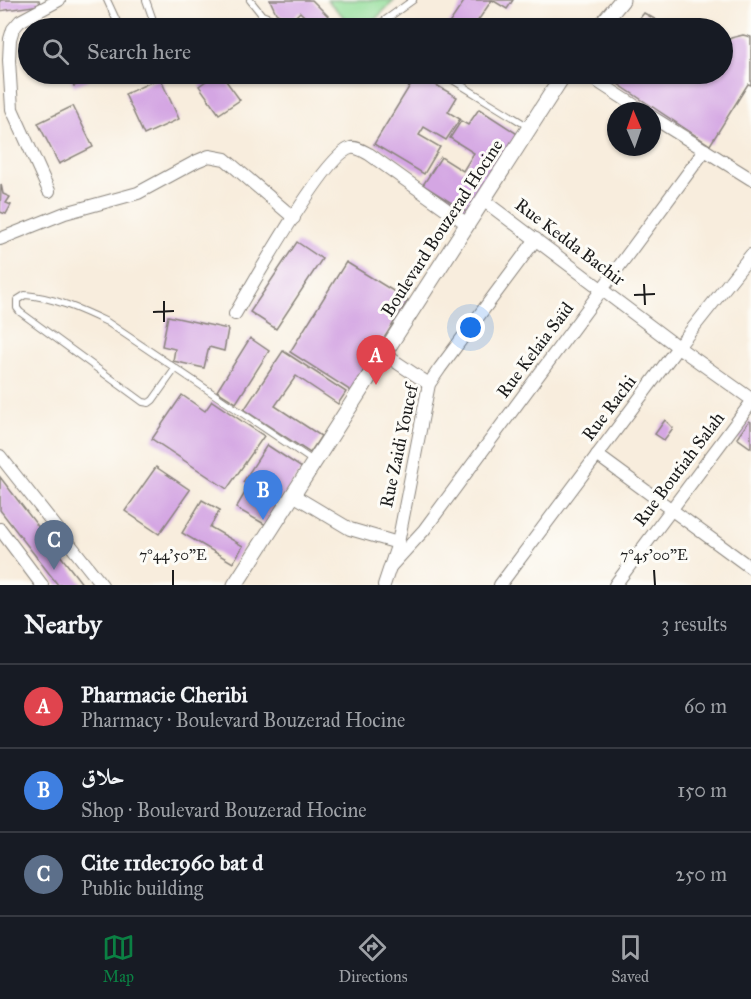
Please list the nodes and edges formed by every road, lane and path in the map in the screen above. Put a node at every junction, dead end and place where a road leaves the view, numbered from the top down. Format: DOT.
graph roads {
  1 [pos="59,0"];
  2 [pos="107,0"];
  3 [pos="146,0"];
  4 [pos="250,0"];
  5 [pos="412,0"];
  6 [pos="622,0"];
  7 [pos="26,18"];
  8 [pos="115,18"];
  9 [pos="152,18"];
  10 [pos="270,18"];
  11 [pos="388,18"];
  12 [pos="607,18"];
  13 [pos="18,24"];
  14 [pos="459,84"];
  15 [pos="558,84"];
  16 [pos="601,84"];
  17 [pos="629,102"];
  18 [pos="661,123"];
  19 [pos="530,127"];
  20 [pos="705,150"];
  21 [pos="751,179"];
  22 [pos="49,191"];
  23 [pos="483,200"];
  24 [pos="294,218"];
  25 [pos="467,224"];
  26 [pos="0,239"];
  27 [pos="536,239"];
  28 [pos="751,255"];
  29 [pos="603,289"];
  30 [pos="235,314"];
  31 [pos="678,347"];
  32 [pos="384,354"];
  33 [pos="175,369"];
  34 [pos="429,384"];
  35 [pos="751,401"];
  36 [pos="597,455"];
  37 [pos="0,456"];
  38 [pos="315,462"];
  39 [pos="293,495"];
  40 [pos="671,508"];
  41 [pos="0,529"];
  42 [pos="398,543"];
  43 [pos="390,567"];
  44 [pos="751,568"];
  45 [pos="42,585"];
  46 [pos="102,585"];
  47 [pos="236,585"];
  48 [pos="384,585"];
  49 [pos="500,585"];
  50 [pos="615,585"];
  1 -- 7 [label="street"];
  2 -- 8 [label="lane"];
  3 -- 9 [label="lane"];
  4 -- 10 [label="lane"];
  5 -- 11 [label="lane"];
  6 -- 12 [label="street"];
  13 -- 22 [label="street"];
  14 -- 19 [label="lane"];
  15 -- 19 [label="street, Boulevard Bouzerad Hocine"];
  16 -- 17 [label="street"];
  18 -- 20 [label="street"];
  19 -- 23 [label="street, Boulevard Bouzerad Hocine"];
  20 -- 21 [label="street"];
  20 -- 29 [label="street, Rue Kelaia Saïd"];
  23 -- 25 [label="street, Boulevard Bouzerad Hocine"];
  23 -- 27 [label="street, Rue Kedda Bachir"];
  24 -- 25 [label="street"];
  24 -- 26 [label="street"];
  24 -- 30 [label="street"];
  25 -- 32 [label="street, Boulevard Bouzerad Hocine"];
  27 -- 29 [label="street, Rue Kedda Bachir"];
  27 -- 34 [label="street, Rue Zaidi Youcef"];
  28 -- 31 [label="street, Rue Rachi"];
  29 -- 31 [label="street, Rue Kedda Bachir"];
  29 -- 43 [label="street, Rue Kelaia Saïd"];
  31 -- 35 [label="street, Rue Kedda Bachir"];
  31 -- 36 [label="street, Rue Rachi"];
  32 -- 34 [label="street"];
  32 -- 38 [label="street, Boulevard Bouzerad Hocine"];
  33 -- 33 [label="lane"];
  33 -- 38 [label="lane"];
  34 -- 42 [label="street, Rue Zaidi Youcef"];
  35 -- 40 [label="street, Rue Boutiah Salah"];
  36 -- 40 [label="street"];
  36 -- 49 [label="street, Rue Rachi"];
  37 -- 46 [label="street"];
  38 -- 39 [label="street, Boulevard Bouzerad Hocine"];
  39 -- 42 [label="street"];
  39 -- 47 [label="street, Boulevard Bouzerad Hocine"];
  40 -- 44 [label="street"];
  40 -- 50 [label="street, Rue Boutiah Salah"];
  41 -- 45 [label="street"];
  42 -- 43 [label="street, Rue Zaidi Youcef"];
  43 -- 48 [label="street, Rue Zaidi Youcef"];
}
